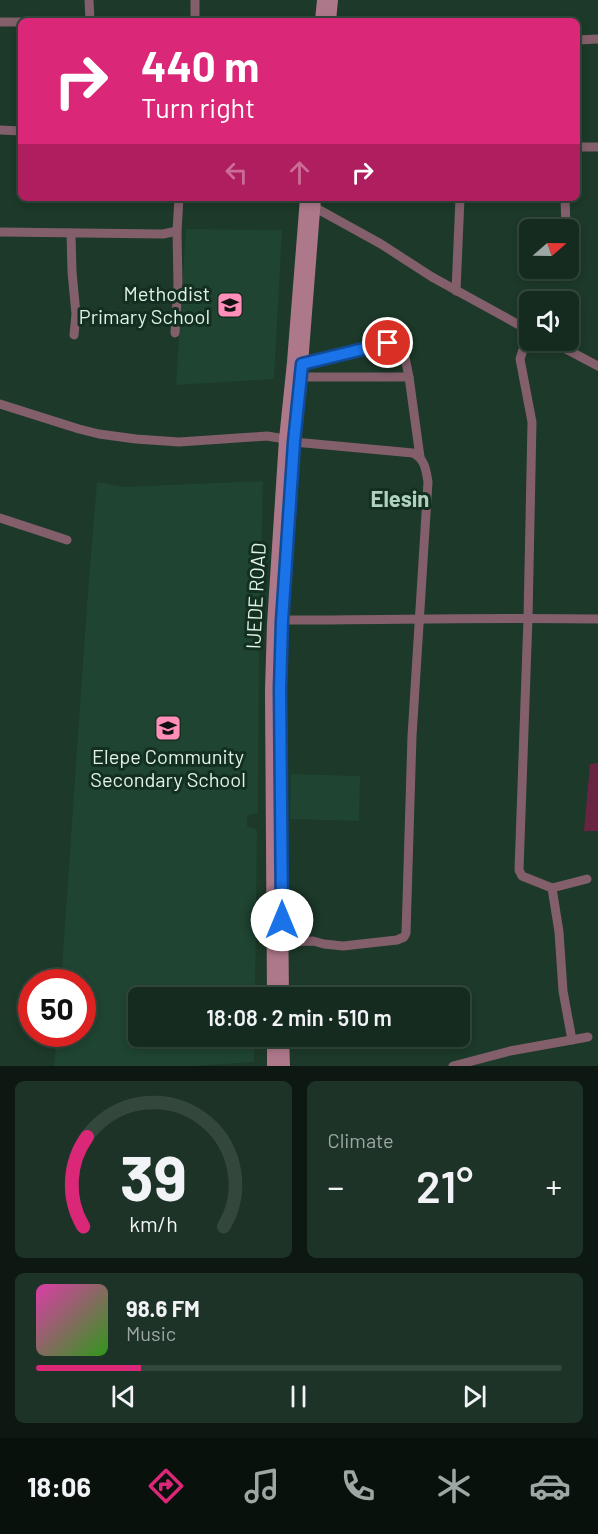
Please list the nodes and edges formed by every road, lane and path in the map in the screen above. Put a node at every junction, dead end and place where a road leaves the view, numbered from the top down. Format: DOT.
graph roads {
  1 [pos="89,0"];
  2 [pos="195,0"];
  3 [pos="323,0"];
  4 [pos="332,0"];
  5 [pos="90,18"];
  6 [pos="195,18"];
  7 [pos="321,18"];
  8 [pos="330,18"];
  9 [pos="0,22"];
  10 [pos="18,22"];
  11 [pos="598,39"];
  12 [pos="580,40"];
  13 [pos="0,130"];
  14 [pos="18,131"];
  15 [pos="580,147"];
  16 [pos="598,147"];
  17 [pos="179,201"];
  18 [pos="312,201"];
  19 [pos="460,201"];
  20 [pos="565,201"];
  21 [pos="566,219"];
  22 [pos="177,231"];
  23 [pos="0,232"];
  24 [pos="71,233"];
  25 [pos="456,291"];
  26 [pos="519,326"];
  27 [pos="175,333"];
  28 [pos="74,335"];
  29 [pos="523,351"];
  30 [pos="571,351"];
  31 [pos="302,364"];
  32 [pos="597,364"];
  33 [pos="300,377"];
  34 [pos="409,377"];
  35 [pos="0,404"];
  36 [pos="290,441"];
  37 [pos="420,457"];
  38 [pos="0,518"];
  39 [pos="67,540"];
  40 [pos="528,618"];
  41 [pos="420,620"];
  42 [pos="598,620"];
  43 [pos="282,621"];
  44 [pos="276,690"];
  45 [pos="587,879"];
  46 [pos="552,888"];
  47 [pos="282,942"];
  48 [pos="273,987"];
  49 [pos="283,987"];
  50 [pos="588,1037"];
  51 [pos="572,1040"];
  52 [pos="273,1047"];
  53 [pos="284,1047"];
  54 [pos="273,1066"];
  55 [pos="284,1066"];
  56 [pos="453,1066"];
  1 -- 5 [label="street"];
  2 -- 6 [label="street"];
  3 -- 7 [label="main road"];
  4 -- 8 [label="main road"];
  9 -- 10 [label="street"];
  11 -- 12 [label="street"];
  13 -- 14 [label="street"];
  15 -- 16 [label="street"];
  17 -- 22 [label="street"];
  18 -- 25 [label="street"];
  18 -- 31 [label="main road, IJEDE ROAD"];
  18 -- 36 [label="main road, IJEDE ROAD"];
  19 -- 25 [label="street"];
  20 -- 21 [label="street"];
  22 -- 24 [label="street"];
  22 -- 27 [label="street"];
  23 -- 24 [label="street"];
  24 -- 28 [label="street"];
  25 -- 26 [label="street"];
  29 -- 40 [label="street"];
  30 -- 32 [label="street"];
  31 -- 33 [label="main road, IJEDE ROAD"];
  31 -- 34 [label="street"];
  33 -- 34 [label="street"];
  33 -- 36 [label="main road, IJEDE ROAD"];
  34 -- 37 [label="street"];
  35 -- 36 [label="street"];
  36 -- 37 [label="street"];
  36 -- 43 [label="main road, IJEDE ROAD"];
  36 -- 44 [label="main road, IJEDE ROAD"];
  37 -- 41 [label="street"];
  38 -- 39 [label="street"];
  40 -- 41 [label="street"];
  40 -- 42 [label="street"];
  40 -- 46 [label="street"];
  41 -- 43 [label="street"];
  41 -- 47 [label="street"];
  43 -- 44 [label="main road, IJEDE ROAD"];
  44 -- 47 [label="main road, IJEDE ROAD"];
  44 -- 48 [label="main road, IJEDE ROAD"];
  45 -- 46 [label="street"];
  46 -- 51 [label="street"];
  47 -- 49 [label="main road, IJEDE ROAD"];
  50 -- 51 [label="street"];
  51 -- 56 [label="street"];
  52 -- 54 [label="main road"];
  53 -- 55 [label="main road"];
}
